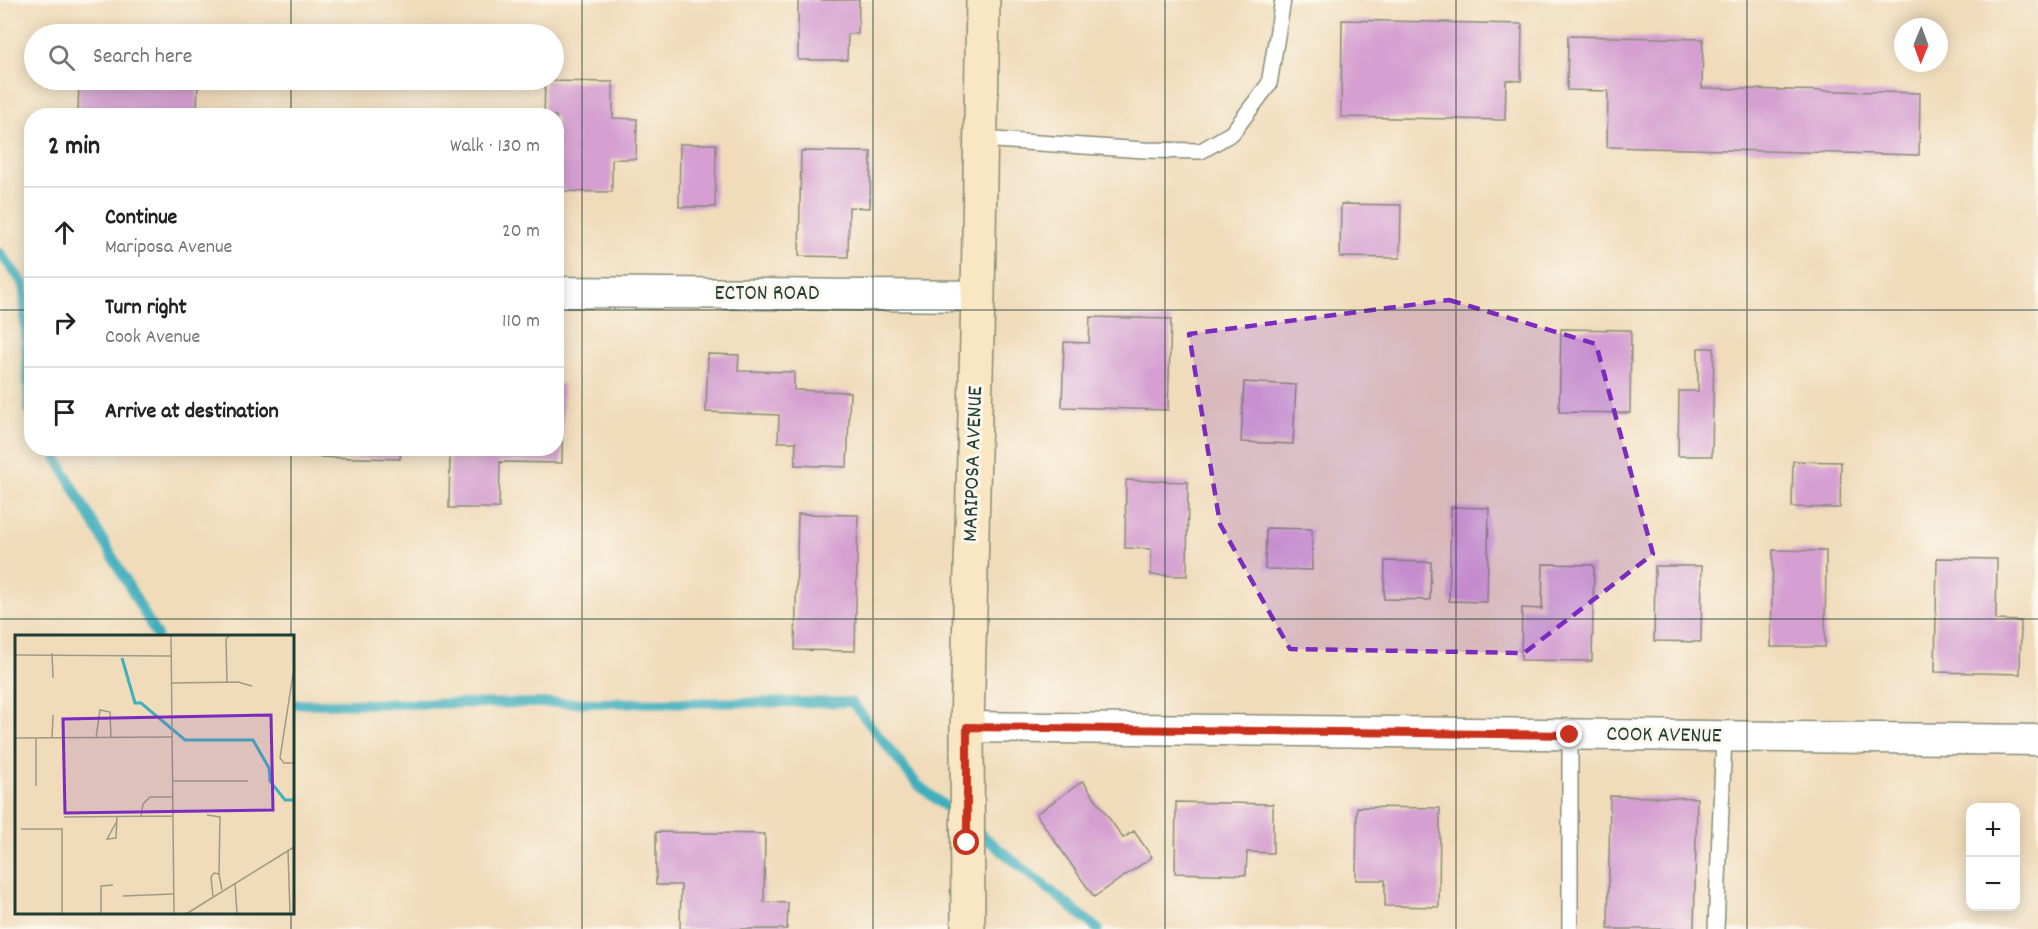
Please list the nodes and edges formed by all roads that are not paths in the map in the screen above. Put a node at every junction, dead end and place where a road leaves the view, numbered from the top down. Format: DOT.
graph roads {
  1 [pos="983,0"];
  2 [pos="1283,0"];
  3 [pos="980,139"];
  4 [pos="564,292"];
  5 [pos="978,296"];
  6 [pos="967,727"];
  7 [pos="1570,735"];
  8 [pos="1725,737"];
  9 [pos="2038,740"];
  10 [pos="968,929"];
  11 [pos="1570,929"];
  12 [pos="1716,929"];
  1 -- 3 [label="street, MARIPOSA AVENUE"];
  2 -- 3 [label="lane"];
  3 -- 5 [label="street, MARIPOSA AVENUE"];
  4 -- 5 [label="street, ECTON ROAD"];
  5 -- 6 [label="street, MARIPOSA AVENUE"];
  6 -- 7 [label="street, COOK AVENUE"];
  6 -- 10 [label="street, MARIPOSA AVENUE"];
  7 -- 8 [label="street, COOK AVENUE"];
  7 -- 11 [label="lane"];
  8 -- 9 [label="street, COOK AVENUE"];
  8 -- 12 [label="lane"];
}
